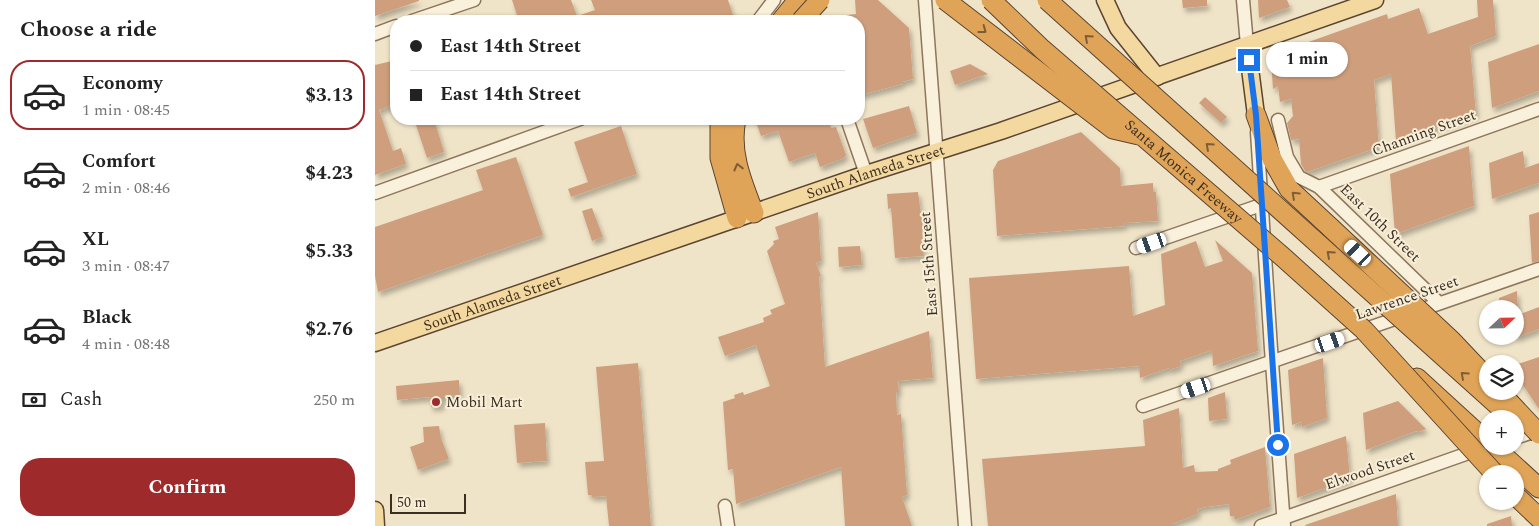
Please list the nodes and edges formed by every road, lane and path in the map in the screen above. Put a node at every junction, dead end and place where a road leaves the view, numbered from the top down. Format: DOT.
graph roads {
  1 [pos="474,0"];
  2 [pos="775,0"];
  3 [pos="798,0"];
  4 [pos="809,0"];
  5 [pos="820,0"];
  6 [pos="925,0"];
  7 [pos="945,0"];
  8 [pos="991,0"];
  9 [pos="1047,0"];
  10 [pos="1105,0"];
  11 [pos="1243,0"];
  12 [pos="1375,0"];
  13 [pos="429,15"];
  14 [pos="763,15"];
  15 [pos="786,15"];
  16 [pos="806,15"];
  17 [pos="813,15"];
  18 [pos="390,28"];
  19 [pos="375,34"];
  20 [pos="1247,45"];
  21 [pos="1157,77"];
  22 [pos="1539,109"];
  23 [pos="1256,115"];
  24 [pos="1278,120"];
  25 [pos="563,125"];
  26 [pos="720,125"];
  27 [pos="735,125"];
  28 [pos="849,125"];
  29 [pos="1142,135"];
  30 [pos="936,151"];
  31 [pos="865,174"];
  32 [pos="1319,187"];
  33 [pos="375,193"];
  34 [pos="1261,205"];
  35 [pos="745,216"];
  36 [pos="1136,248"];
  37 [pos="1539,270"];
  38 [pos="1439,303"];
  39 [pos="1364,330"];
  40 [pos="375,343"];
  41 [pos="1272,362"];
  42 [pos="1479,370"];
  43 [pos="1508,400"];
  44 [pos="1143,406"];
  45 [pos="1503,410"];
  46 [pos="1524,429"];
  47 [pos="1539,432"];
  48 [pos="1479,435"];
  49 [pos="1524,436"];
  50 [pos="1539,442"];
  51 [pos="1479,450"];
  52 [pos="1501,455"];
  53 [pos="1487,465"];
  54 [pos="1539,488"];
  55 [pos="1524,504"];
  56 [pos="725,506"];
  57 [pos="375,510"];
  58 [pos="1539,518"];
  59 [pos="1284,522"];
  60 [pos="376,526"];
  61 [pos="727,526"];
  62 [pos="965,526"];
  63 [pos="1261,526"];
  1 -- 13 [label="street"];
  2 -- 14 [label="street"];
  3 -- 15 [label="highway"];
  4 -- 17 [label="street"];
  5 -- 16 [label="highway, bridge"];
  6 -- 30 [label="street, East 15th Street"];
  7 -- 29 [label="highway, one-way, bridge"];
  8 -- 29 [label="highway, Santa Monica Freeway, bridge"];
  45 -- 9 [label="highway, one-way, bridge"];
  10 -- 21 [label="main road"];
  11 -- 20 [label="street"];
  12 -- 20 [label="main road, South Alameda Street"];
  18 -- 19 [label="street"];
  20 -- 21 [label="main road, South Alameda Street"];
  20 -- 23 [label="main road"];
  21 -- 30 [label="main road, South Alameda Street"];
  22 -- 32 [label="street, Channing Street"];
  23 -- 34 [label="street"];
  42 -- 23 [label="highway, one-way, bridge"];
  24 -- 32 [label="street, East 10th Street"];
  25 -- 33 [label="street"];
  26 -- 35 [label="highway"];
  35 -- 27 [label="highway, one-way"];
  28 -- 31 [label="street"];
  29 -- 39 [label="highway, Santa Monica Freeway, bridge"];
  30 -- 31 [label="main road, South Alameda Street"];
  30 -- 62 [label="street, East 15th Street"];
  31 -- 35 [label="main road, South Alameda Street"];
  32 -- 38 [label="street, East 10th Street"];
  34 -- 36 [label="street"];
  34 -- 41 [label="street"];
  35 -- 40 [label="main road, South Alameda Street"];
  37 -- 38 [label="street, Lawrence Street"];
  38 -- 41 [label="street, Lawrence Street"];
  39 -- 48 [label="highway, Santa Monica Freeway, bridge"];
  39 -- 53 [label="highway, bridge"];
  41 -- 44 [label="street, Lawrence Street"];
  41 -- 59 [label="street"];
  43 -- 47 [label="highway, bridge"];
  46 -- 50 [label="highway"];
  47 -- 49 [label="street"];
  51 -- 59 [label="street, Elwood Street"];
  52 -- 54 [label="highway"];
  55 -- 58 [label="highway"];
  56 -- 61 [label="street"];
  57 -- 60 [label="main road"];
  59 -- 63 [label="street, Elwood Street"];
}
